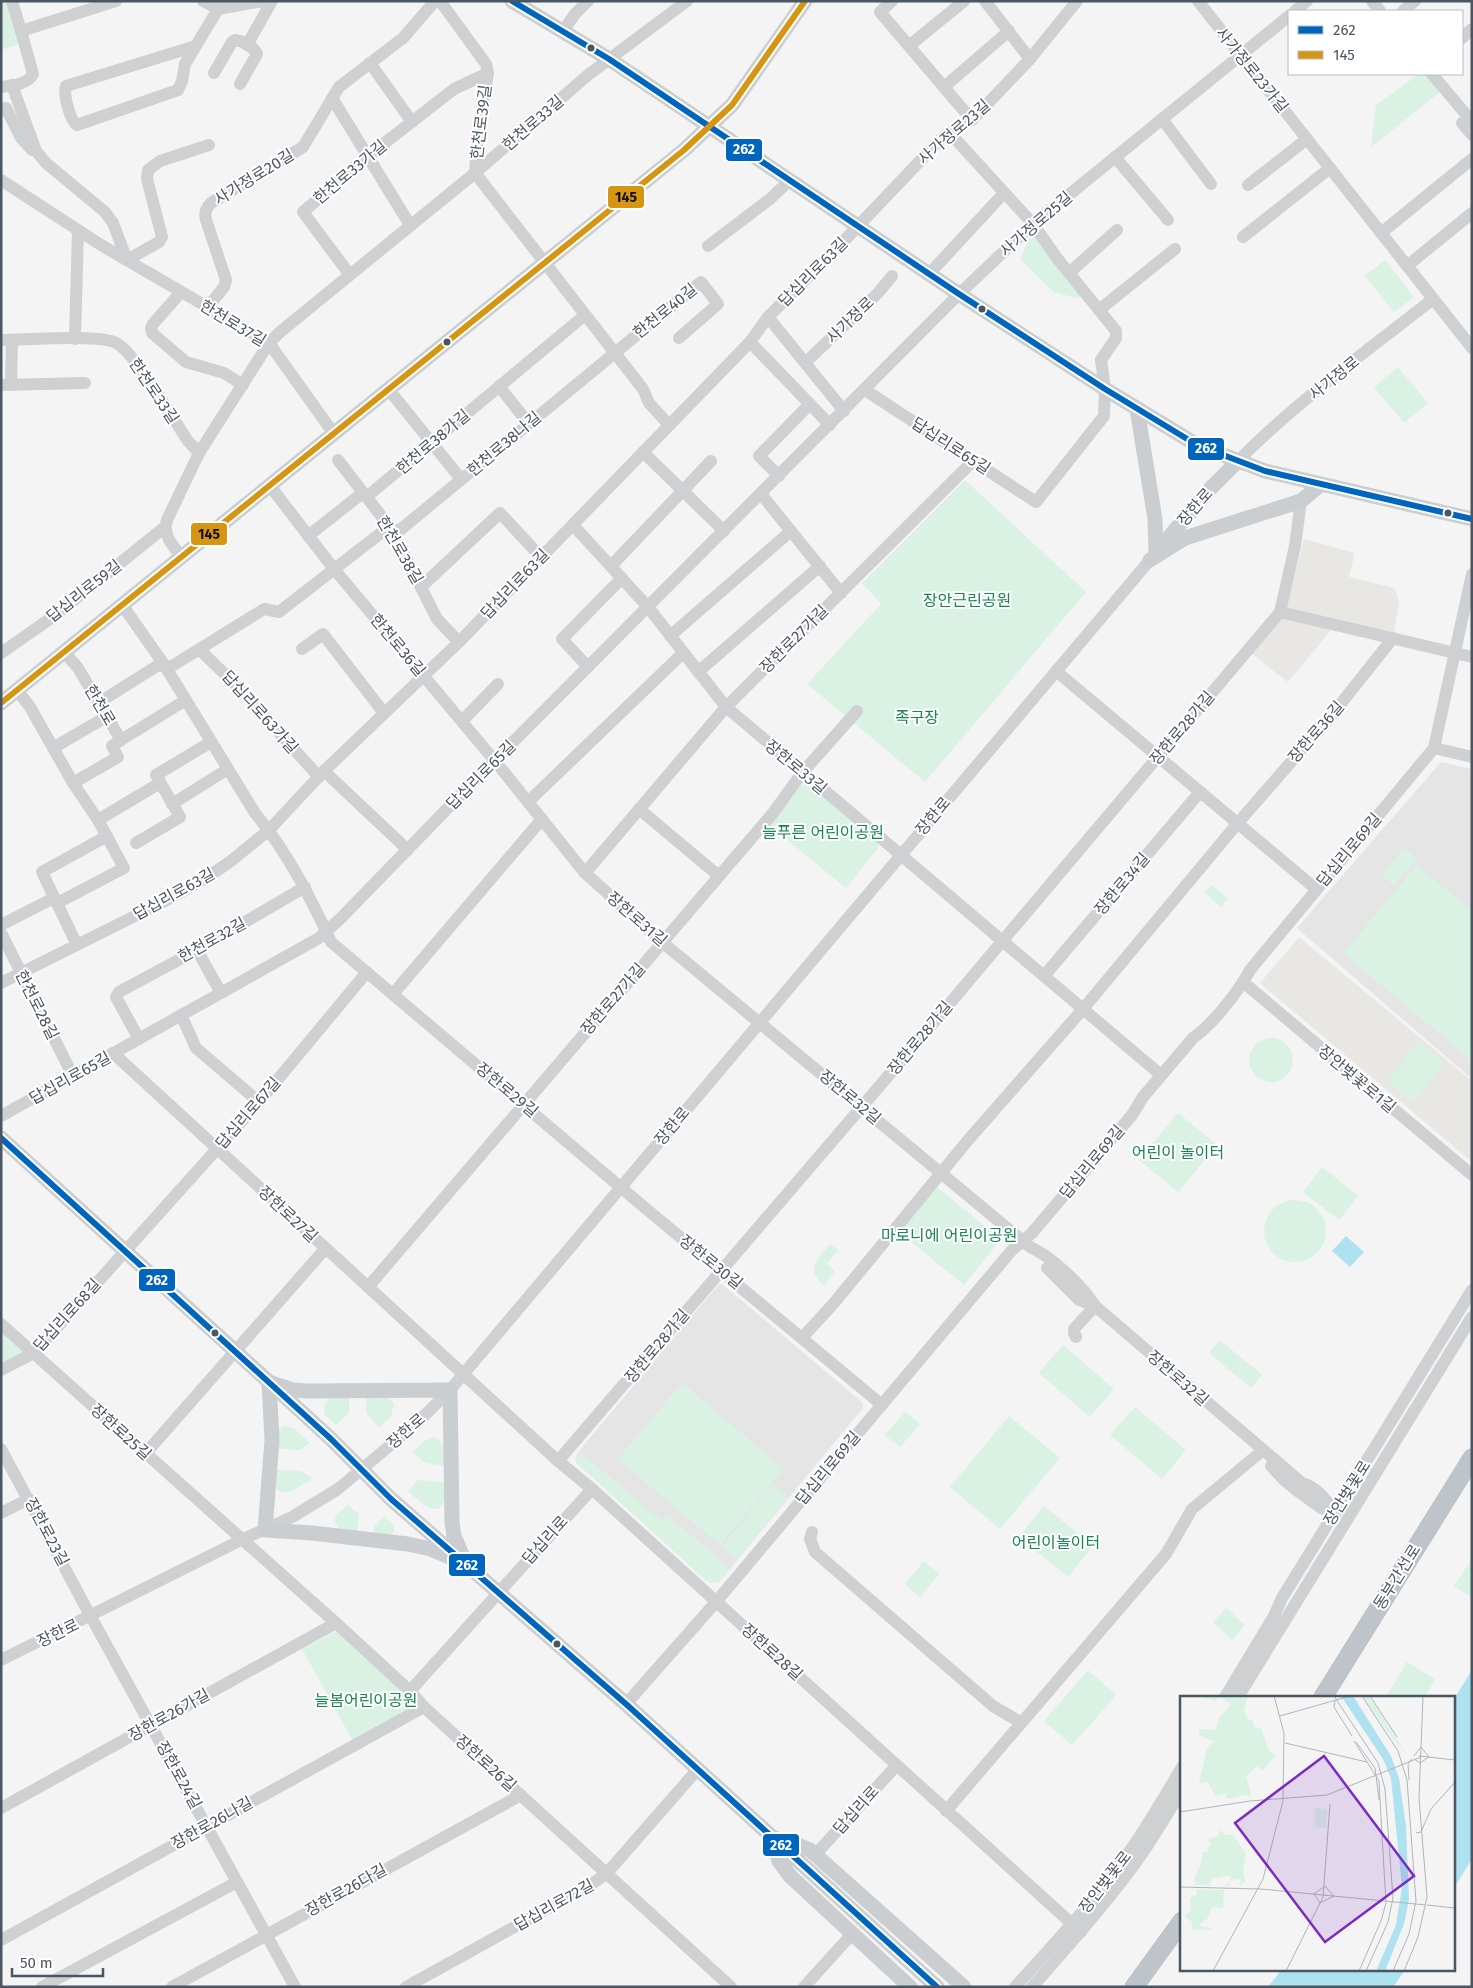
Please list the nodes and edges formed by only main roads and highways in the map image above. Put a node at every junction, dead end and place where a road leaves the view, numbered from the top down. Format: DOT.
graph roads {
  1 [pos="512,1"];
  2 [pos="805,1"];
  3 [pos="709,127"];
  4 [pos="1137,409"];
  5 [pos="1238,461"];
  6 [pos="1320,485"];
  7 [pos="1472,519"];
  8 [pos="1153,556"];
  9 [pos="1,703"];
  10 [pos="1,1138"];
  11 [pos="270,1382"];
  12 [pos="1472,1458"];
  13 [pos="466,1564"];
  14 [pos="1324,1696"];
  15 [pos="773,1838"];
  16 [pos="1180,1924"];
  17 [pos="910,1987"];
  18 [pos="937,1987"];
  19 [pos="964,1987"];
  20 [pos="1134,1987"];
  1 -- 3 [label="main road"];
  2 -- 3 [label="main road"];
  3 -- 4 [label="main road"];
  3 -- 9 [label="main road"];
  4 -- 5 [label="main road"];
  4 -- 8 [label="main road"];
  5 -- 6 [label="main road"];
  5 -- 8 [label="main road, 장한로"];
  6 -- 7 [label="main road"];
  6 -- 8 [label="main road"];
  10 -- 11 [label="main road"];
  11 -- 13 [label="main road"];
  11 -- 13 [label="main road"];
  11 -- 13 [label="main road"];
  12 -- 14 [label="highway, 동부간선로"];
  13 -- 15 [label="main road"];
  15 -- 17 [label="main road"];
  15 -- 18 [label="main road"];
  15 -- 19 [label="main road"];
  16 -- 20 [label="highway"];
}
